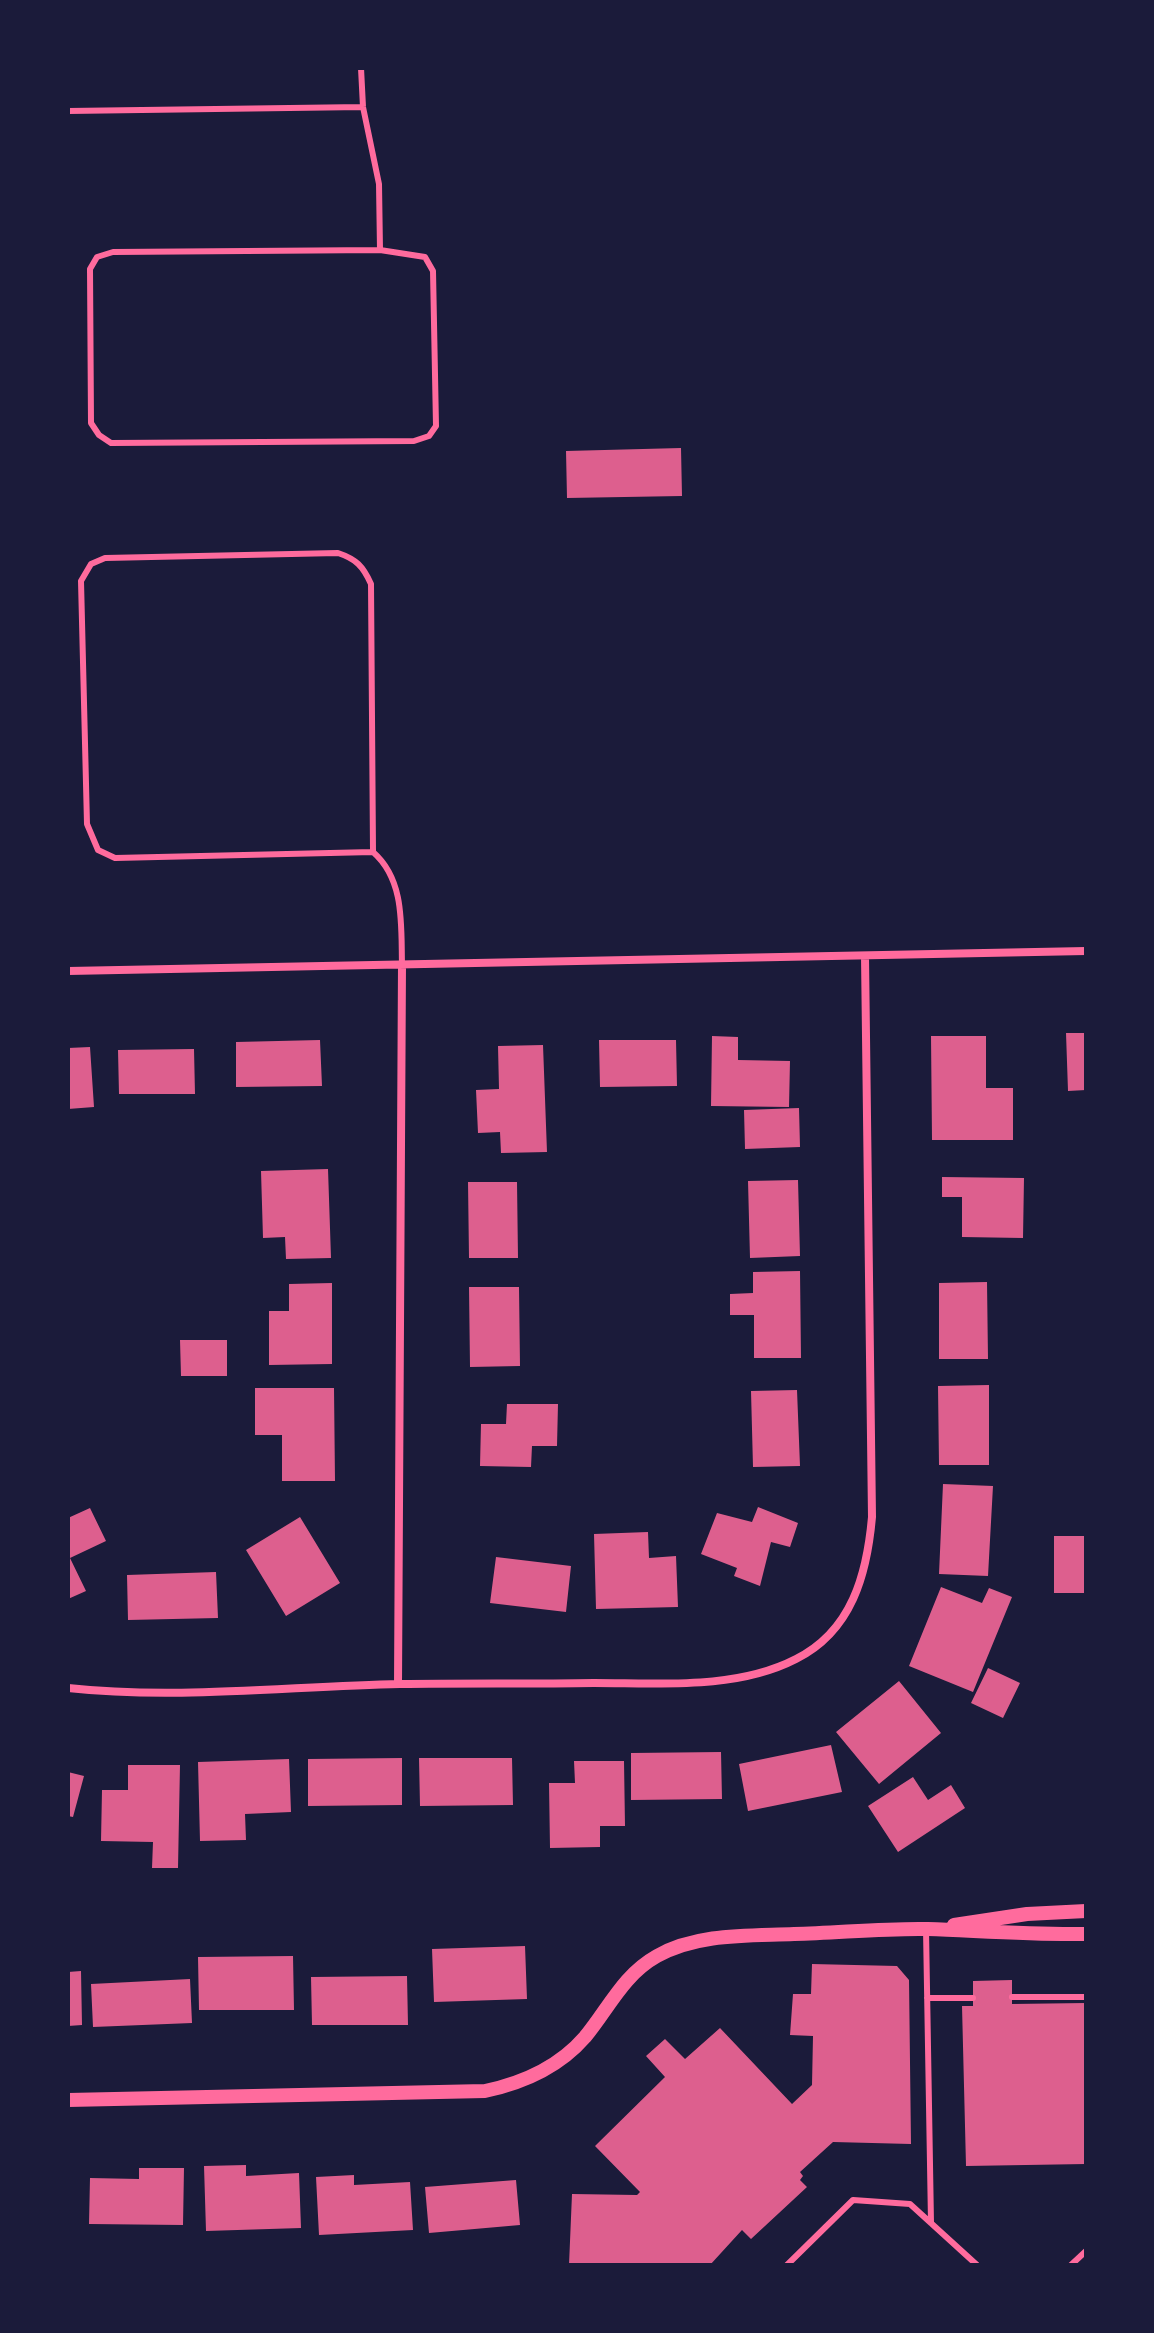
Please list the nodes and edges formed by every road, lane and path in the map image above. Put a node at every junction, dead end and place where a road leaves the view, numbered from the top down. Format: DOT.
graph roads {
  1 [pos="361,68"];
  2 [pos="363,107"];
  3 [pos="68,111"];
  4 [pos="380,250"];
  5 [pos="373,852"];
  6 [pos="1086,951"];
  7 [pos="865,956"];
  8 [pos="402,965"];
  9 [pos="68,971"];
  10 [pos="398,1684"];
  11 [pos="68,1688"];
  12 [pos="1086,1911"];
  13 [pos="926,1929"];
  14 [pos="1086,1934"];
  15 [pos="1012,1997"];
  16 [pos="1086,1997"];
  17 [pos="927,1998"];
  18 [pos="973,1998"];
  19 [pos="68,2100"];
  20 [pos="931,2223"];
  21 [pos="1086,2251"];
  22 [pos="787,2265"];
  23 [pos="977,2265"];
  24 [pos="1071,2265"];
  1 -- 2 [label="lane"];
  2 -- 3 [label="lane"];
  2 -- 4 [label="lane"];
  4 -- 4 [label="lane"];
  5 -- 5 [label="lane"];
  5 -- 8 [label="lane"];
  6 -- 7 [label="street"];
  7 -- 8 [label="street"];
  7 -- 10 [label="street"];
  8 -- 9 [label="street"];
  8 -- 10 [label="street"];
  10 -- 11 [label="street"];
  12 -- 13 [label="street"];
  13 -- 14 [label="street"];
  13 -- 17 [label="lane"];
  13 -- 19 [label="street"];
  15 -- 16 [label="lane"];
  17 -- 18 [label="lane"];
  17 -- 20 [label="lane"];
  20 -- 22 [label="lane"];
  20 -- 23 [label="lane"];
  21 -- 24 [label="lane"];
}
